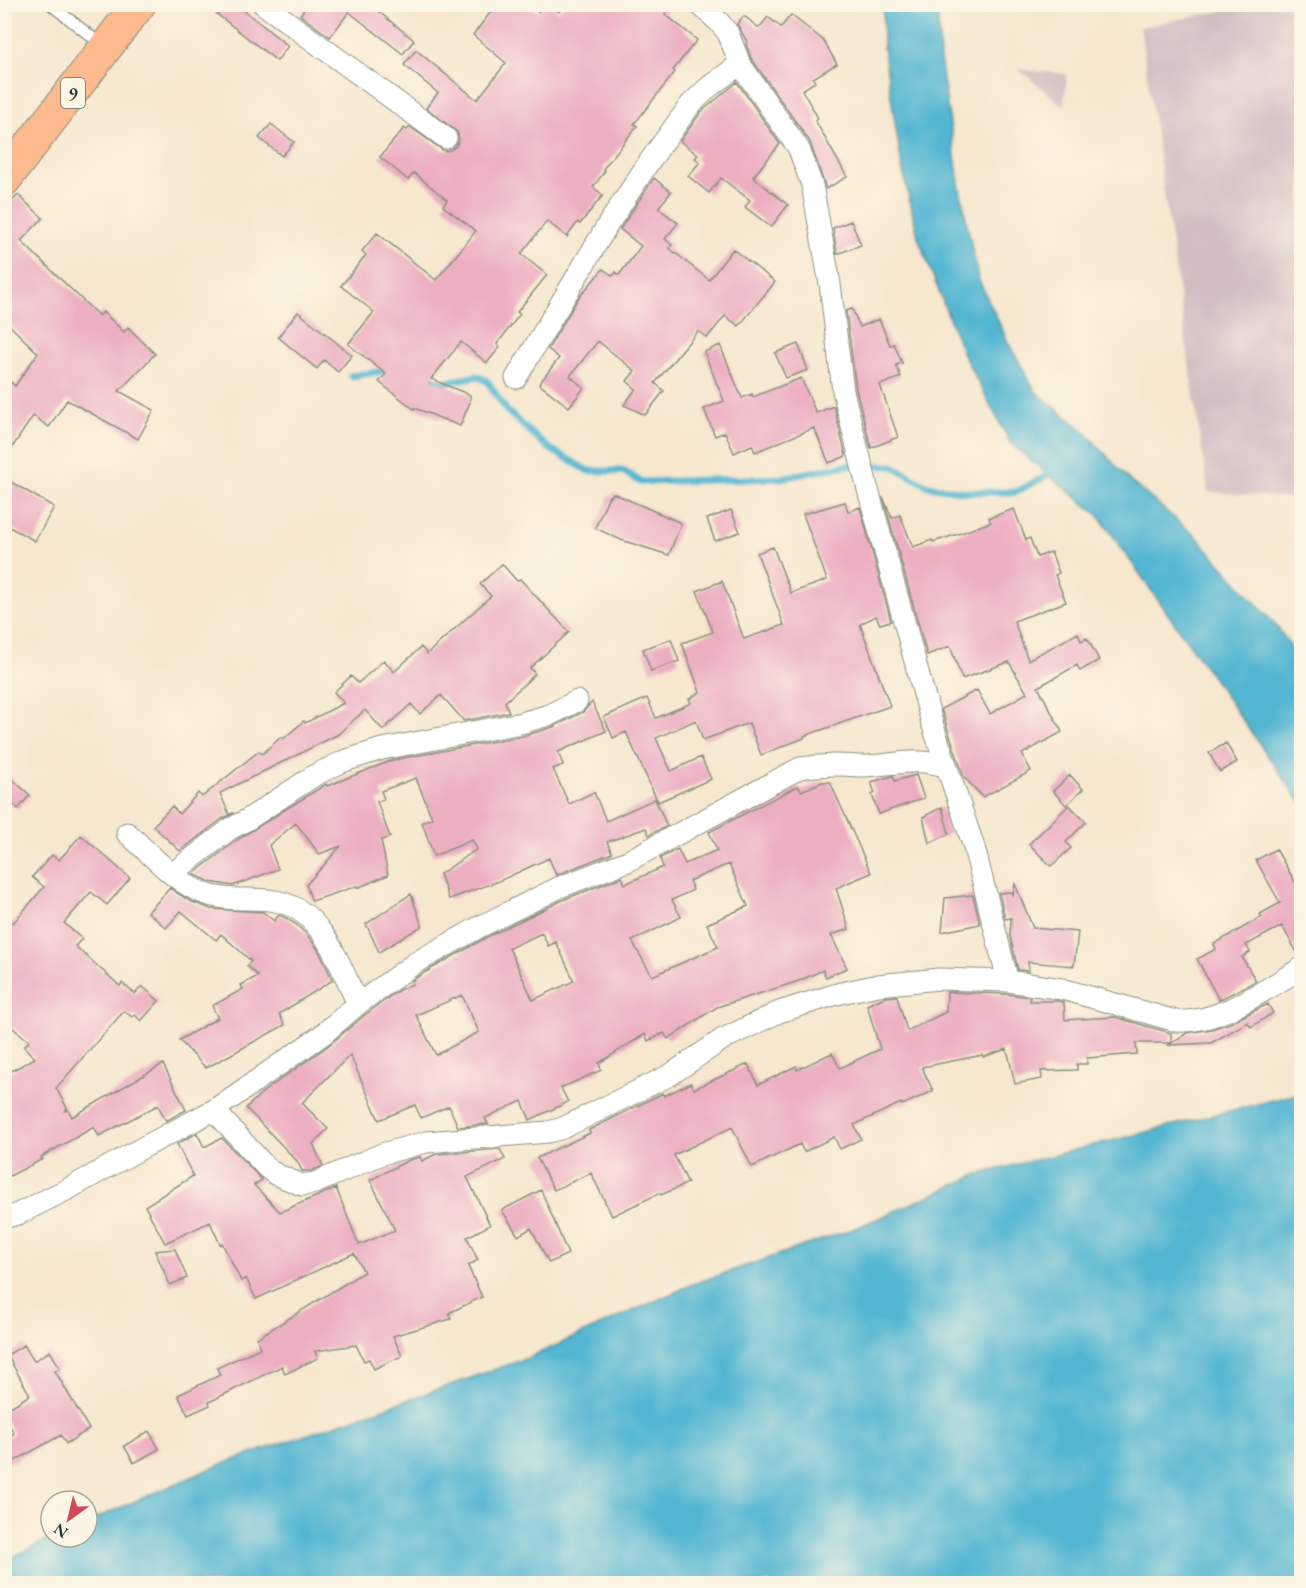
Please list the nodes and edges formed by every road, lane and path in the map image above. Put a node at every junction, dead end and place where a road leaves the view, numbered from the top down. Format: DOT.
graph roads {
  1 [pos="50,4"];
  2 [pos="139,4"];
  3 [pos="263,4"];
  4 [pos="699,4"];
  5 [pos="107,49"];
  6 [pos="740,64"];
  7 [pos="446,138"];
  8 [pos="4,180"];
  9 [pos="516,378"];
  10 [pos="577,701"];
  11 [pos="946,767"];
  12 [pos="127,833"];
  13 [pos="173,873"];
  14 [pos="1302,968"];
  15 [pos="1008,981"];
  16 [pos="358,1004"];
  17 [pos="214,1110"];
  18 [pos="4,1218"];
  1 -- 5 [label="lane"];
  2 -- 5 [label="highway, 9"];
  3 -- 7 [label="street"];
  4 -- 6 [label="street"];
  5 -- 8 [label="highway, 9"];
  6 -- 9 [label="street"];
  6 -- 11 [label="street"];
  10 -- 13 [label="street"];
  11 -- 15 [label="street"];
  11 -- 16 [label="street"];
  12 -- 13 [label="street"];
  13 -- 16 [label="street"];
  14 -- 15 [label="street"];
  15 -- 17 [label="street"];
  16 -- 17 [label="street"];
  17 -- 18 [label="street"];
}
